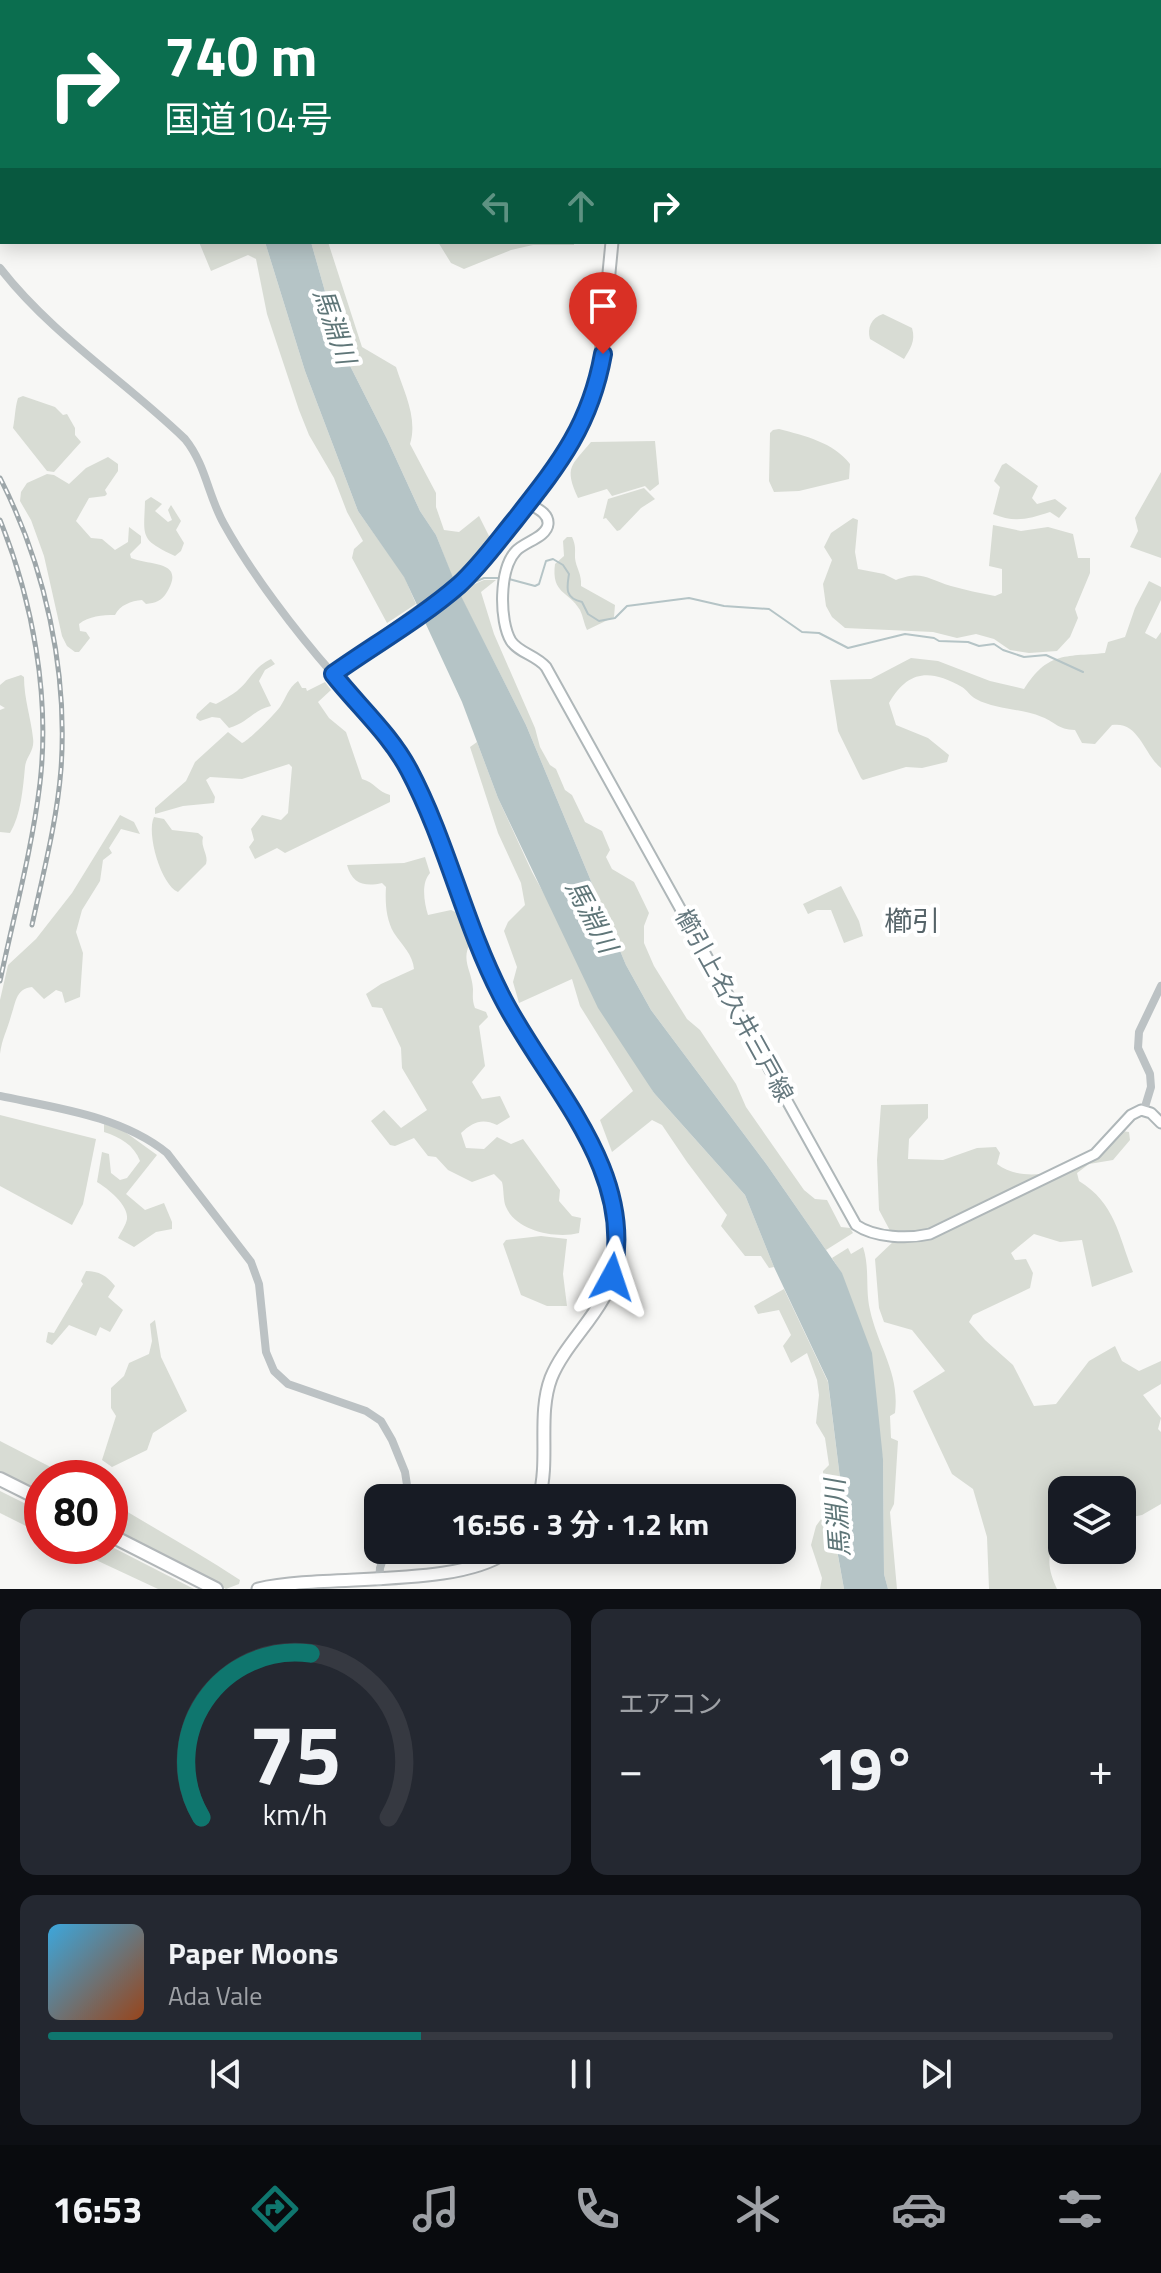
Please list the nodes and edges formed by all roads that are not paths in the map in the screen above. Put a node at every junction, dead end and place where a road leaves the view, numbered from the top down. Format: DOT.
graph roads {
  1 [pos="612,244"];
  2 [pos="0,268"];
  3 [pos="528,503"];
  4 [pos="333,674"];
  5 [pos="1161,986"];
  6 [pos="0,1096"];
  7 [pos="1144,1110"];
  8 [pos="1161,1123"];
  9 [pos="0,1482"];
  10 [pos="407,1484"];
  11 [pos="542,1484"];
  12 [pos="24,1494"];
  13 [pos="128,1544"];
  14 [pos="128,1549"];
  15 [pos="381,1564"];
  16 [pos="494,1564"];
  17 [pos="379,1583"];
  18 [pos="211,1588"];
  19 [pos="258,1589"];
  1 -- 3 [label="highway"];
  2 -- 4 [label="street"];
  3 -- 4 [label="highway"];
  3 -- 7 [label="main road, 櫛引上名久井三戸線"];
  4 -- 11 [label="highway"];
  5 -- 7 [label="street"];
  6 -- 10 [label="street"];
  7 -- 8 [label="main road"];
  9 -- 12 [label="highway"];
  13 -- 18 [label="highway"];
  14 -- 18 [label="highway"];
  15 -- 17 [label="street"];
  16 -- 17 [label="highway"];
  17 -- 19 [label="highway"];
}
